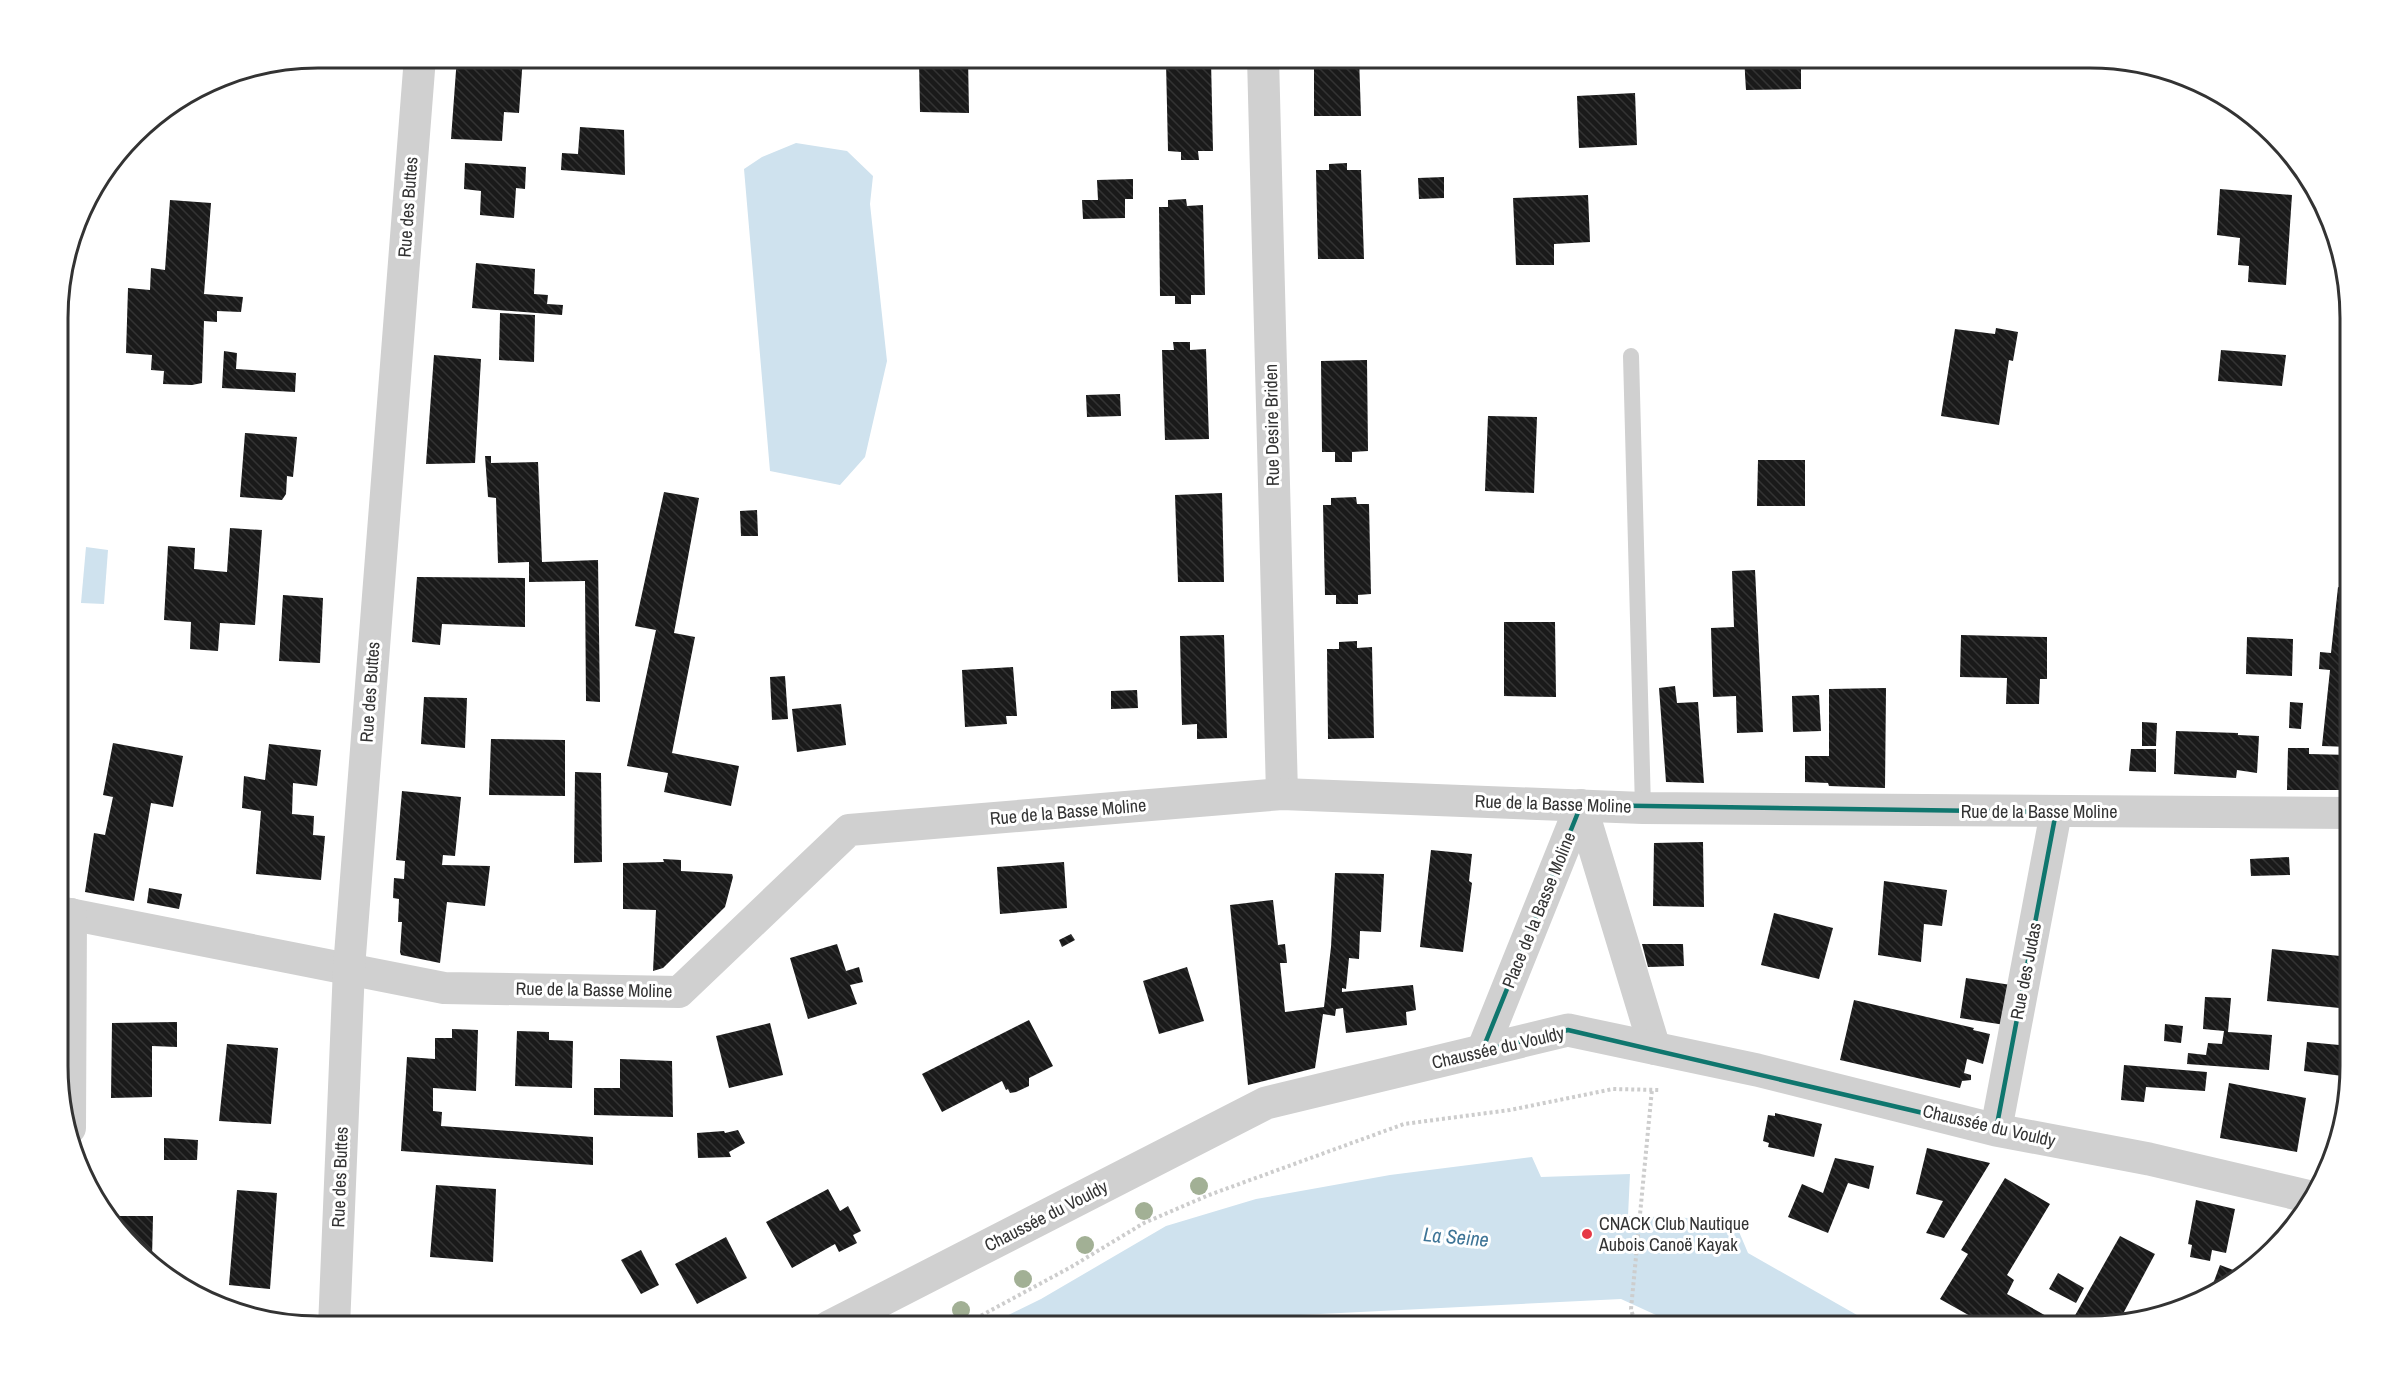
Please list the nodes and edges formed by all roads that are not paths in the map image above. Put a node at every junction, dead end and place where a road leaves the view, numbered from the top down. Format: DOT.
graph roads {
  1 [pos="419,68"];
  2 [pos="1263,68"];
  3 [pos="1631,356"];
  4 [pos="1282,794"];
  5 [pos="1581,805"];
  6 [pos="1643,808"];
  7 [pos="2056,812"];
  8 [pos="2340,813"];
  9 [pos="68,914"];
  10 [pos="349,968"];
  11 [pos="68,1042"];
  12 [pos="1655,1048"];
  13 [pos="1482,1051"];
  14 [pos="69,1092"];
  15 [pos="1996,1130"];
  16 [pos="2305,1196"];
  17 [pos="334,1316"];
  18 [pos="850,1316"];
  1 -- 10 [label="street, Rue des Buttes"];
  2 -- 4 [label="street, Rue Desire Briden"];
  3 -- 6 [label="lane"];
  4 -- 5 [label="street, Rue de la Basse Moline"];
  4 -- 10 [label="street, Rue de la Basse Moline"];
  5 -- 6 [label="street, Rue de la Basse Moline"];
  5 -- 12 [label="street, Place de la Basse Moline"];
  5 -- 13 [label="street, Place de la Basse Moline"];
  6 -- 7 [label="street, Rue de la Basse Moline"];
  7 -- 8 [label="street, Rue de la Basse Moline"];
  7 -- 15 [label="street, Rue des Judas"];
  9 -- 10 [label="street, Rue de la Basse Moline"];
  10 -- 17 [label="street, Rue des Buttes"];
  11 -- 14 [label="street, Rue de la Basse Moline"];
  12 -- 13 [label="street, Chaussée du Vouldy"];
  12 -- 15 [label="street, Chaussée du Vouldy"];
  13 -- 18 [label="street, Chaussée du Vouldy"];
  15 -- 16 [label="street, Chaussée du Vouldy"];
}
